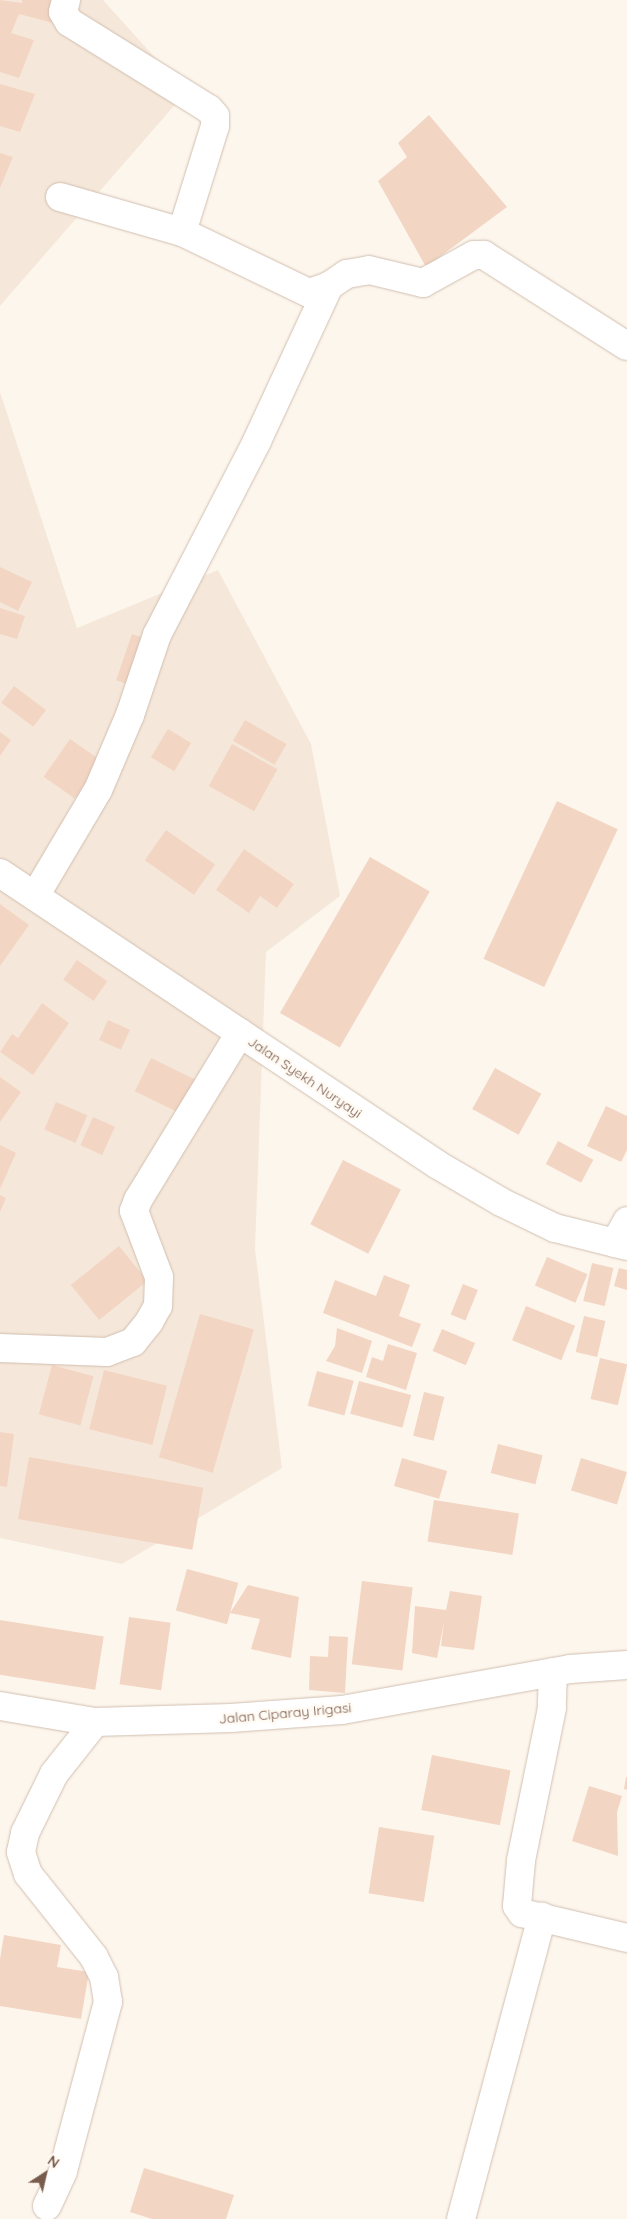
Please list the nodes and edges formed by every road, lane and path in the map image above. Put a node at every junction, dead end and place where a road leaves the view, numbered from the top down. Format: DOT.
graph roads {
  1 [pos="66,0"];
  2 [pos="60,197"];
  3 [pos="182,232"];
  4 [pos="329,286"];
  5 [pos="627,346"];
  6 [pos="0,873"];
  7 [pos="35,896"];
  8 [pos="240,1033"];
  9 [pos="623,1237"];
  10 [pos="0,1348"];
  11 [pos="627,1664"];
  12 [pos="552,1676"];
  13 [pos="0,1706"];
  14 [pos="88,1730"];
  15 [pos="542,1917"];
  16 [pos="627,1938"];
  17 [pos="48,2206"];
  18 [pos="461,2219"];
  1 -- 3 [label="street"];
  2 -- 3 [label="street"];
  3 -- 4 [label="street"];
  4 -- 5 [label="street"];
  4 -- 7 [label="street"];
  6 -- 7 [label="street, Jalan Syekh Nuryayi"];
  7 -- 8 [label="street, Jalan Syekh Nuryayi"];
  8 -- 9 [label="street, Jalan Syekh Nuryayi"];
  8 -- 10 [label="street"];
  11 -- 12 [label="street, Jalan Ciparay Irigasi"];
  12 -- 14 [label="street, Jalan Ciparay Irigasi"];
  12 -- 15 [label="street"];
  13 -- 14 [label="street, Jalan Ciparay Irigasi"];
  14 -- 17 [label="street"];
  15 -- 16 [label="street"];
  15 -- 18 [label="street"];
}
